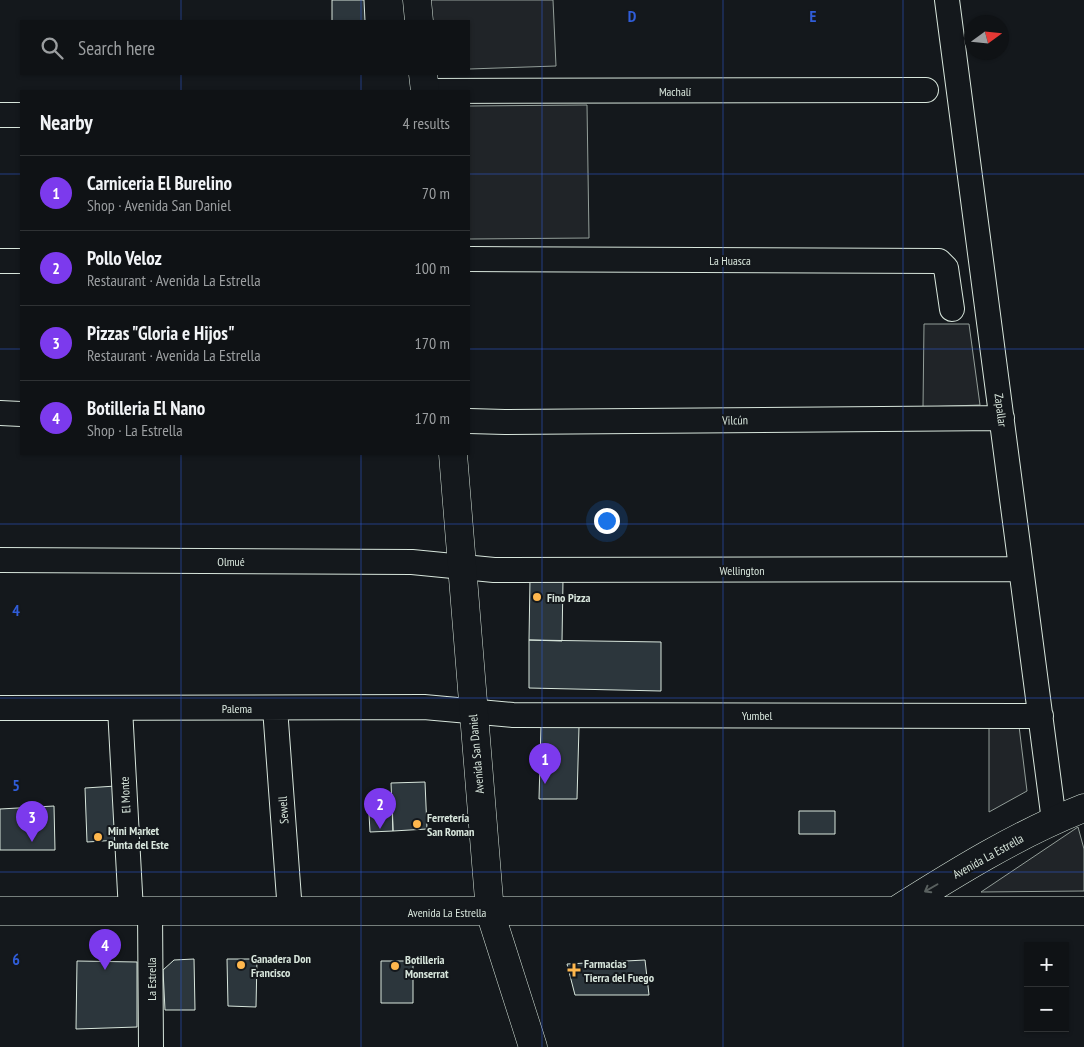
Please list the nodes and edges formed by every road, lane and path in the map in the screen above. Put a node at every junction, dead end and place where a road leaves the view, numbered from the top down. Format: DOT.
graph roads {
  1 [pos="417,0"];
  2 [pos="947,0"];
  3 [pos="419,20"];
  4 [pos="423,75"];
  5 [pos="425,90"];
  6 [pos="926,90"];
  7 [pos="470,91"];
  8 [pos="0,115"];
  9 [pos="20,115"];
  10 [pos="470,259"];
  11 [pos="0,261"];
  12 [pos="20,261"];
  13 [pos="952,309"];
  14 [pos="0,414"];
  15 [pos="20,414"];
  16 [pos="1002,418"];
  17 [pos="470,421"];
  18 [pos="453,455"];
  19 [pos="0,560"];
  20 [pos="462,567"];
  21 [pos="1021,569"];
  22 [pos="0,708"];
  23 [pos="120,708"];
  24 [pos="275,708"];
  25 [pos="473,712"];
  26 [pos="1041,716"];
  27 [pos="1084,810"];
  28 [pos="1054,821"];
  29 [pos="0,911"];
  30 [pos="895,911"];
  31 [pos="1084,911"];
  32 [pos="141,912"];
  33 [pos="290,912"];
  34 [pos="490,912"];
  35 [pos="151,1047"];
  36 [pos="533,1047"];
  1 -- 3 [label="main road"];
  2 -- 16 [label="street, Zapallar"];
  4 -- 5 [label="main road"];
  6 -- 7 [label="street, Machalí"];
  8 -- 9 [label="street"];
  10 -- 13 [label="street, La Huasca"];
  11 -- 12 [label="street"];
  14 -- 15 [label="street"];
  16 -- 17 [label="street, Vilcún"];
  16 -- 21 [label="street, Zapallar"];
  18 -- 20 [label="main road, Avenida San Daniel"];
  19 -- 20 [label="street, Olmué"];
  20 -- 21 [label="street, Wellington"];
  20 -- 25 [label="main road, Avenida San Daniel"];
  21 -- 26 [label="street, Zapallar"];
  22 -- 23 [label="street, Palema"];
  23 -- 24 [label="street, Palema"];
  23 -- 32 [label="street, El Monte"];
  24 -- 25 [label="street, Palema"];
  24 -- 33 [label="street, Sewell"];
  25 -- 26 [label="street, Yumbel"];
  25 -- 34 [label="main road, Avenida San Daniel"];
  26 -- 28 [label="street, Zapallar"];
  27 -- 28 [label="main road, Avenida La Estrella"];
  28 -- 30 [label="main road, Avenida La Estrella, one-way"];
  29 -- 32 [label="main road, Avenida La Estrella"];
  30 -- 31 [label="main road, Avenida La Estrella"];
  30 -- 34 [label="main road, Avenida La Estrella"];
  32 -- 33 [label="main road, Avenida La Estrella"];
  32 -- 35 [label="street, La Estrella"];
  33 -- 34 [label="main road, Avenida La Estrella"];
  34 -- 36 [label="main road, Avenida San Daniel"];
}
